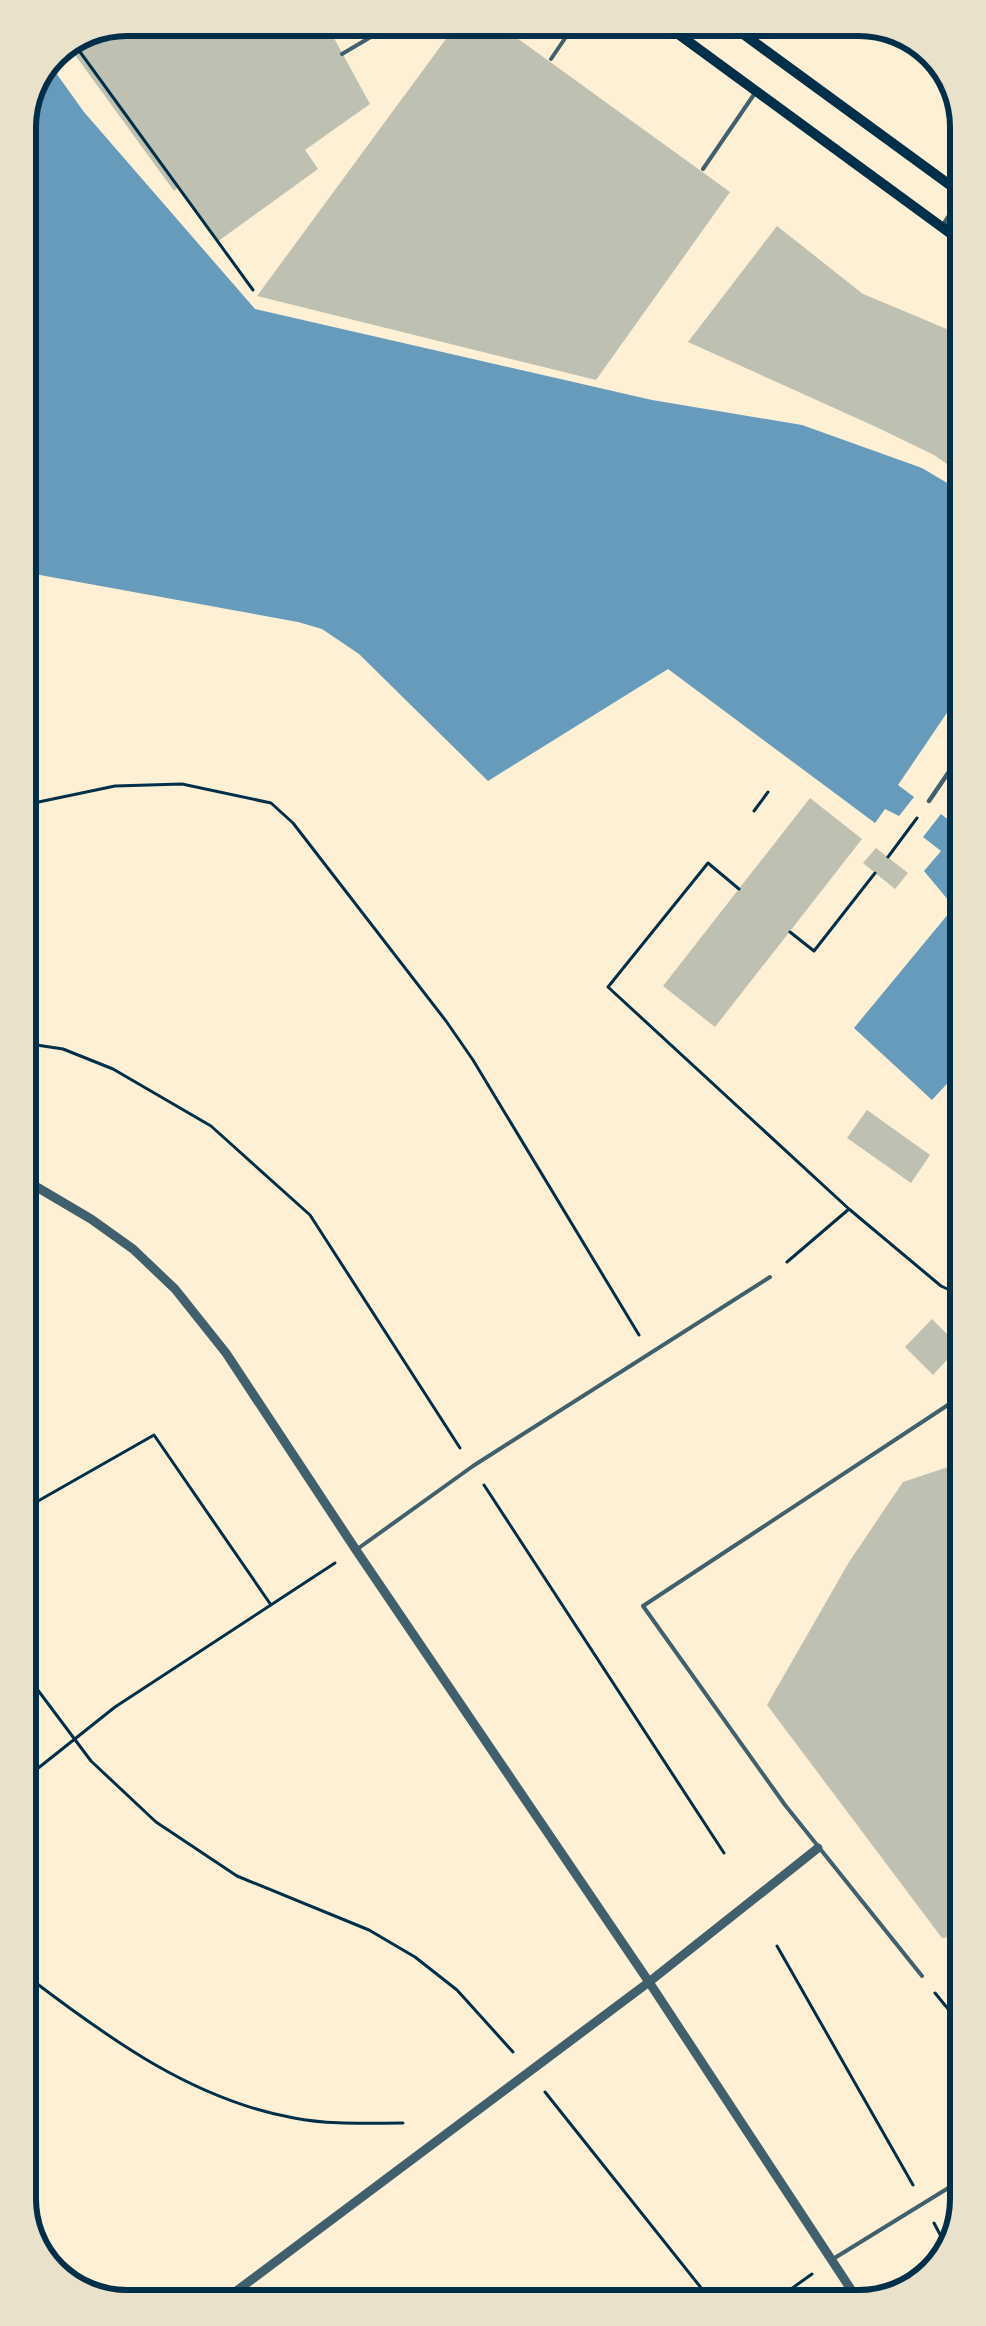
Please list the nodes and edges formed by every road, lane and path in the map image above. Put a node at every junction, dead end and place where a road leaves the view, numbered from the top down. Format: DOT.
graph roads {
  1 [pos="372,36"];
  2 [pos="566,36"];
  3 [pos="681,36"];
  4 [pos="745,36"];
  5 [pos="79,50"];
  6 [pos="342,54"];
  7 [pos="550,59"];
  8 [pos="756,91"];
  9 [pos="703,169"];
  10 [pos="950,185"];
  11 [pos="950,215"];
  12 [pos="942,227"];
  13 [pos="950,233"];
  14 [pos="253,290"];
  15 [pos="950,770"];
  16 [pos="768,792"];
  17 [pos="929,801"];
  18 [pos="36,803"];
  19 [pos="754,811"];
  20 [pos="905,834"];
  21 [pos="888,857"];
  22 [pos="876,873"];
  23 [pos="738,888"];
  24 [pos="790,932"];
  25 [pos="36,1045"];
  26 [pos="36,1186"];
  27 [pos="849,1209"];
  28 [pos="796,1254"];
  29 [pos="770,1277"];
  30 [pos="950,1291"];
  31 [pos="650,1352"];
  32 [pos="950,1403"];
  33 [pos="472,1466"];
  34 [pos="36,1502"];
  35 [pos="356,1550"];
  36 [pos="271,1605"];
  37 [pos="36,1688"];
  38 [pos="74,1740"];
  39 [pos="36,1769"];
  40 [pos="818,1848"];
  41 [pos="724,1853"];
  42 [pos="777,1946"];
  43 [pos="922,1976"];
  44 [pos="649,1982"];
  45 [pos="36,1983"];
  46 [pos="950,2011"];
  47 [pos="527,2071"];
  48 [pos="404,2122"];
  49 [pos="950,2187"];
  50 [pos="923,2203"];
  51 [pos="941,2237"];
  52 [pos="832,2260"];
  53 [pos="238,2290"];
  54 [pos="703,2290"];
  55 [pos="790,2290"];
  56 [pos="851,2290"];
  1 -- 6 [label="lane"];
  2 -- 7 [label="lane"];
  3 -- 8 [label="main road"];
  4 -- 10 [label="main road"];
  5 -- 14 [label="path"];
  8 -- 9 [label="lane"];
  8 -- 12 [label="main road"];
  11 -- 12 [label="street"];
  12 -- 13 [label="main road"];
  15 -- 17 [label="street"];
  16 -- 19 [label="path"];
  18 -- 31 [label="path"];
  20 -- 21 [label="path"];
  22 -- 24 [label="path"];
  23 -- 27 [label="path"];
  25 -- 33 [label="path"];
  26 -- 35 [label="street"];
  27 -- 28 [label="path"];
  27 -- 30 [label="path"];
  29 -- 31 [label="lane"];
  31 -- 33 [label="lane"];
  32 -- 40 [label="lane"];
  33 -- 35 [label="lane"];
  33 -- 41 [label="path"];
  34 -- 36 [label="path"];
  35 -- 36 [label="path"];
  35 -- 44 [label="street"];
  36 -- 38 [label="path"];
  37 -- 38 [label="path"];
  38 -- 39 [label="path"];
  38 -- 47 [label="path"];
  40 -- 43 [label="lane"];
  40 -- 44 [label="street"];
  42 -- 50 [label="path"];
  43 -- 46 [label="path"];
  44 -- 47 [label="street"];
  44 -- 52 [label="street"];
  45 -- 48 [label="path"];
  47 -- 53 [label="street"];
  47 -- 54 [label="path"];
  49 -- 50 [label="lane"];
  50 -- 51 [label="path"];
  50 -- 52 [label="lane"];
  52 -- 55 [label="path"];
  52 -- 56 [label="street"];
}
